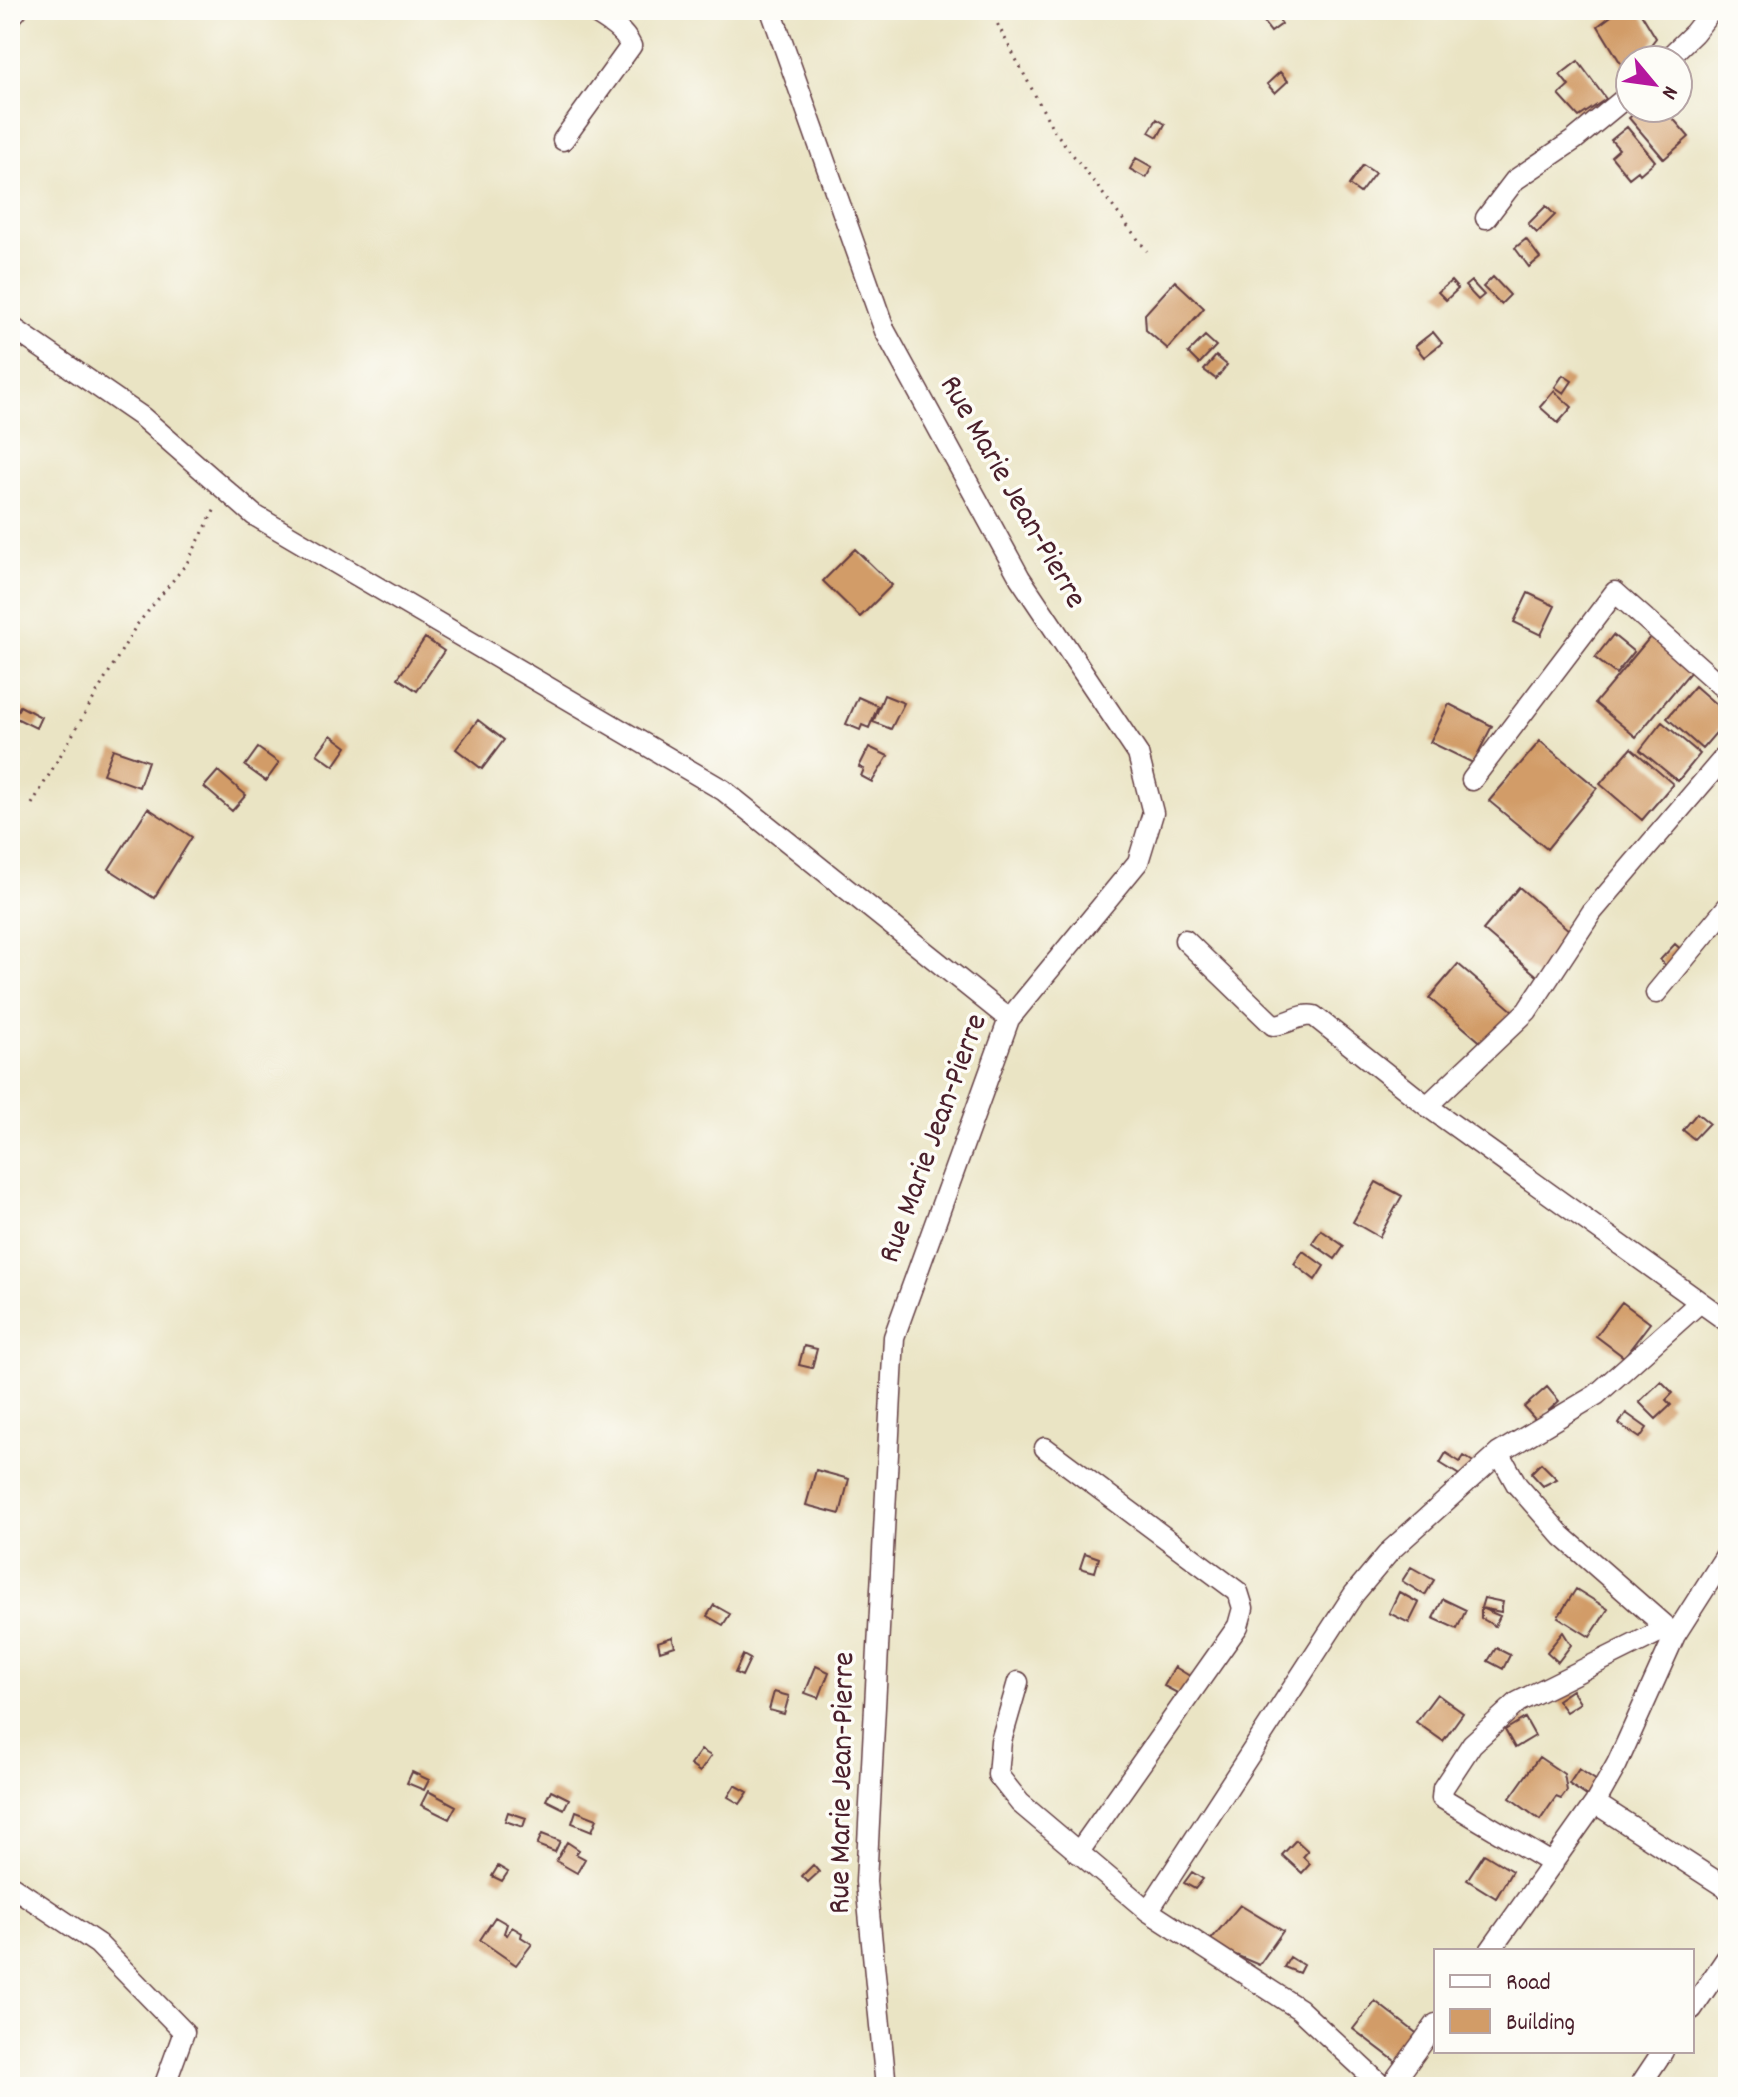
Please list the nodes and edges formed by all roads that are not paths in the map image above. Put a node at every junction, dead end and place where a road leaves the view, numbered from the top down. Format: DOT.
graph roads {
  1 [pos="17,10"];
  2 [pos="590,10"];
  3 [pos="771,10"];
  4 [pos="1712,10"];
  5 [pos="10,18"];
  6 [pos="1683,44"];
  7 [pos="1614,107"];
  8 [pos="563,140"];
  9 [pos="1486,218"];
  10 [pos="10,326"];
  11 [pos="1728,692"];
  12 [pos="1728,753"];
  13 [pos="1472,780"];
  14 [pos="1728,906"];
  15 [pos="1185,940"];
  16 [pos="1656,993"];
  17 [pos="1009,1019"];
  18 [pos="1427,1106"];
  19 [pos="1700,1302"];
  20 [pos="1728,1322"];
  21 [pos="1045,1448"];
  22 [pos="1499,1453"];
  23 [pos="1728,1552"];
  24 [pos="1671,1631"];
  25 [pos="1018,1682"];
  26 [pos="1595,1803"];
  27 [pos="1078,1853"];
  28 [pos="1553,1864"];
  29 [pos="10,1885"];
  30 [pos="1728,1889"];
  31 [pos="1148,1911"];
  32 [pos="1491,1949"];
  33 [pos="1728,1956"];
  34 [pos="1694,2006"];
  35 [pos="1434,2027"];
  36 [pos="1662,2053"];
  37 [pos="164,2087"];
  38 [pos="886,2087"];
  39 [pos="1383,2087"];
  40 [pos="1390,2087"];
  41 [pos="1639,2087"];
  1 -- 5 [label="street"];
  2 -- 8 [label="street"];
  3 -- 17 [label="street, Rue Marie Jean-Pierre"];
  4 -- 6 [label="street"];
  7 -- 9 [label="street"];
  10 -- 17 [label="street"];
  11 -- 13 [label="street"];
  12 -- 18 [label="street"];
  14 -- 16 [label="street"];
  15 -- 18 [label="street"];
  17 -- 38 [label="street, Rue Marie Jean-Pierre"];
  18 -- 19 [label="street"];
  19 -- 20 [label="street"];
  19 -- 22 [label="street"];
  21 -- 27 [label="street"];
  22 -- 24 [label="street"];
  22 -- 31 [label="street"];
  23 -- 24 [label="street"];
  24 -- 26 [label="street"];
  24 -- 28 [label="street"];
  25 -- 27 [label="street"];
  26 -- 28 [label="street"];
  26 -- 30 [label="street"];
  27 -- 31 [label="street"];
  28 -- 32 [label="street"];
  29 -- 37 [label="street"];
  31 -- 39 [label="street"];
  33 -- 34 [label="street"];
  35 -- 40 [label="street"];
  36 -- 41 [label="street"];
}
